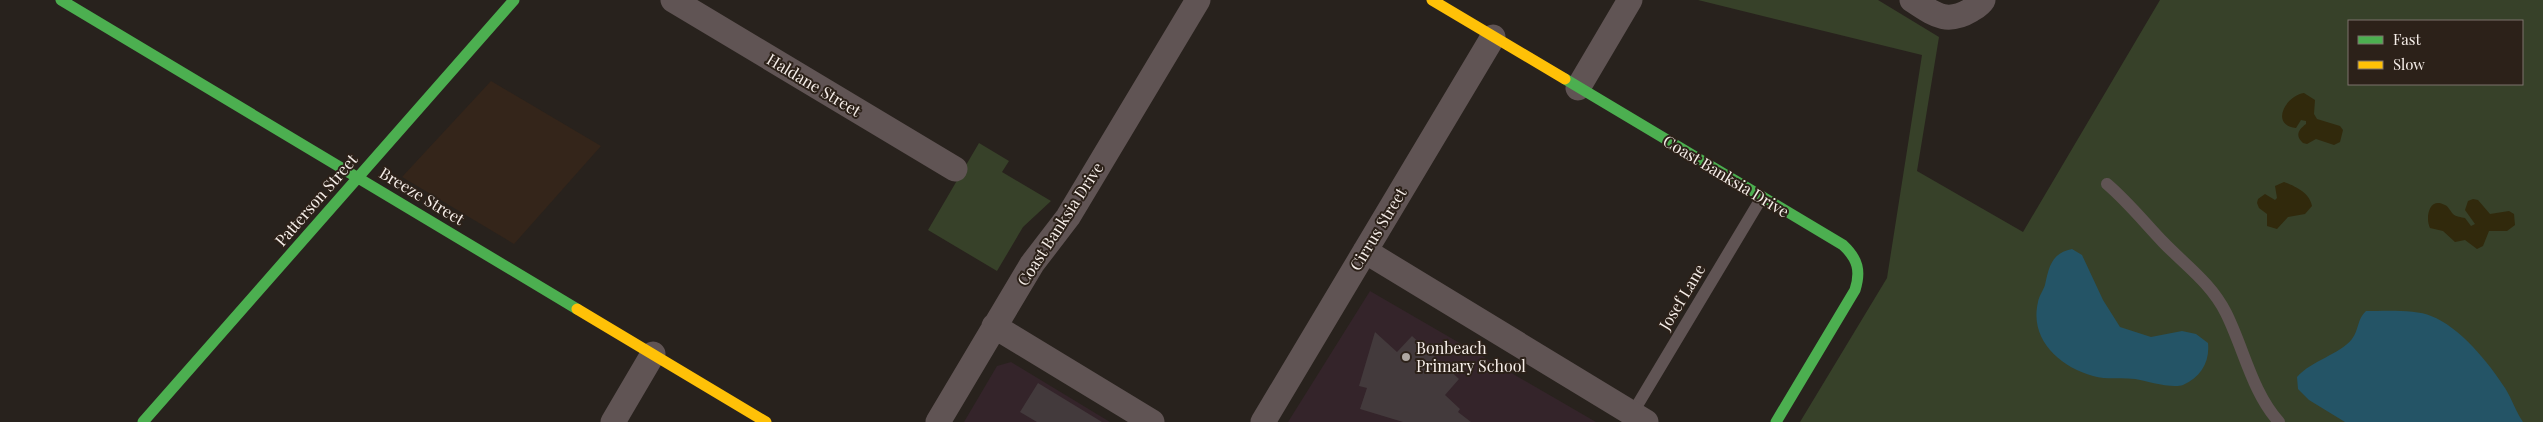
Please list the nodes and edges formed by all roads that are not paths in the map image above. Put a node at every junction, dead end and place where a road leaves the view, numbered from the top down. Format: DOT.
graph roads {
  1 [pos="61,0"];
  2 [pos="514,0"];
  3 [pos="673,0"];
  4 [pos="1198,0"];
  5 [pos="1432,0"];
  6 [pos="1630,0"];
  7 [pos="1912,0"];
  8 [pos="1982,2"];
  9 [pos="1492,37"];
  10 [pos="1578,88"];
  11 [pos="955,169"];
  12 [pos="359,177"];
  13 [pos="2107,184"];
  14 [pos="1762,197"];
  15 [pos="1365,251"];
  16 [pos="994,326"];
  17 [pos="653,354"];
  18 [pos="1639,418"];
  19 [pos="143,422"];
  20 [pos="613,422"];
  21 [pos="766,422"];
  22 [pos="938,422"];
  23 [pos="1152,422"];
  24 [pos="1264,422"];
  25 [pos="1776,422"];
  26 [pos="2279,422"];
  1 -- 12 [label="street, Breeze Street"];
  2 -- 12 [label="street, Patterson Street"];
  3 -- 11 [label="street, Haldane Street"];
  4 -- 16 [label="street, Coast Banksia Drive"];
  5 -- 9 [label="street, Coast Banksia Drive"];
  6 -- 10 [label="street"];
  7 -- 8 [label="street"];
  9 -- 10 [label="street, Coast Banksia Drive"];
  9 -- 15 [label="street, Cirrus Street"];
  10 -- 14 [label="street, Coast Banksia Drive"];
  12 -- 17 [label="street, Breeze Street"];
  12 -- 19 [label="street, Patterson Street"];
  13 -- 26 [label="lane"];
  14 -- 18 [label="lane, Josef Lane"];
  14 -- 25 [label="street, Coast Banksia Drive"];
  15 -- 18 [label="street"];
  15 -- 24 [label="street, Cirrus Street"];
  16 -- 22 [label="street, Coast Banksia Drive"];
  16 -- 23 [label="street"];
  17 -- 20 [label="street"];
  17 -- 21 [label="street, Breeze Street"];
}
